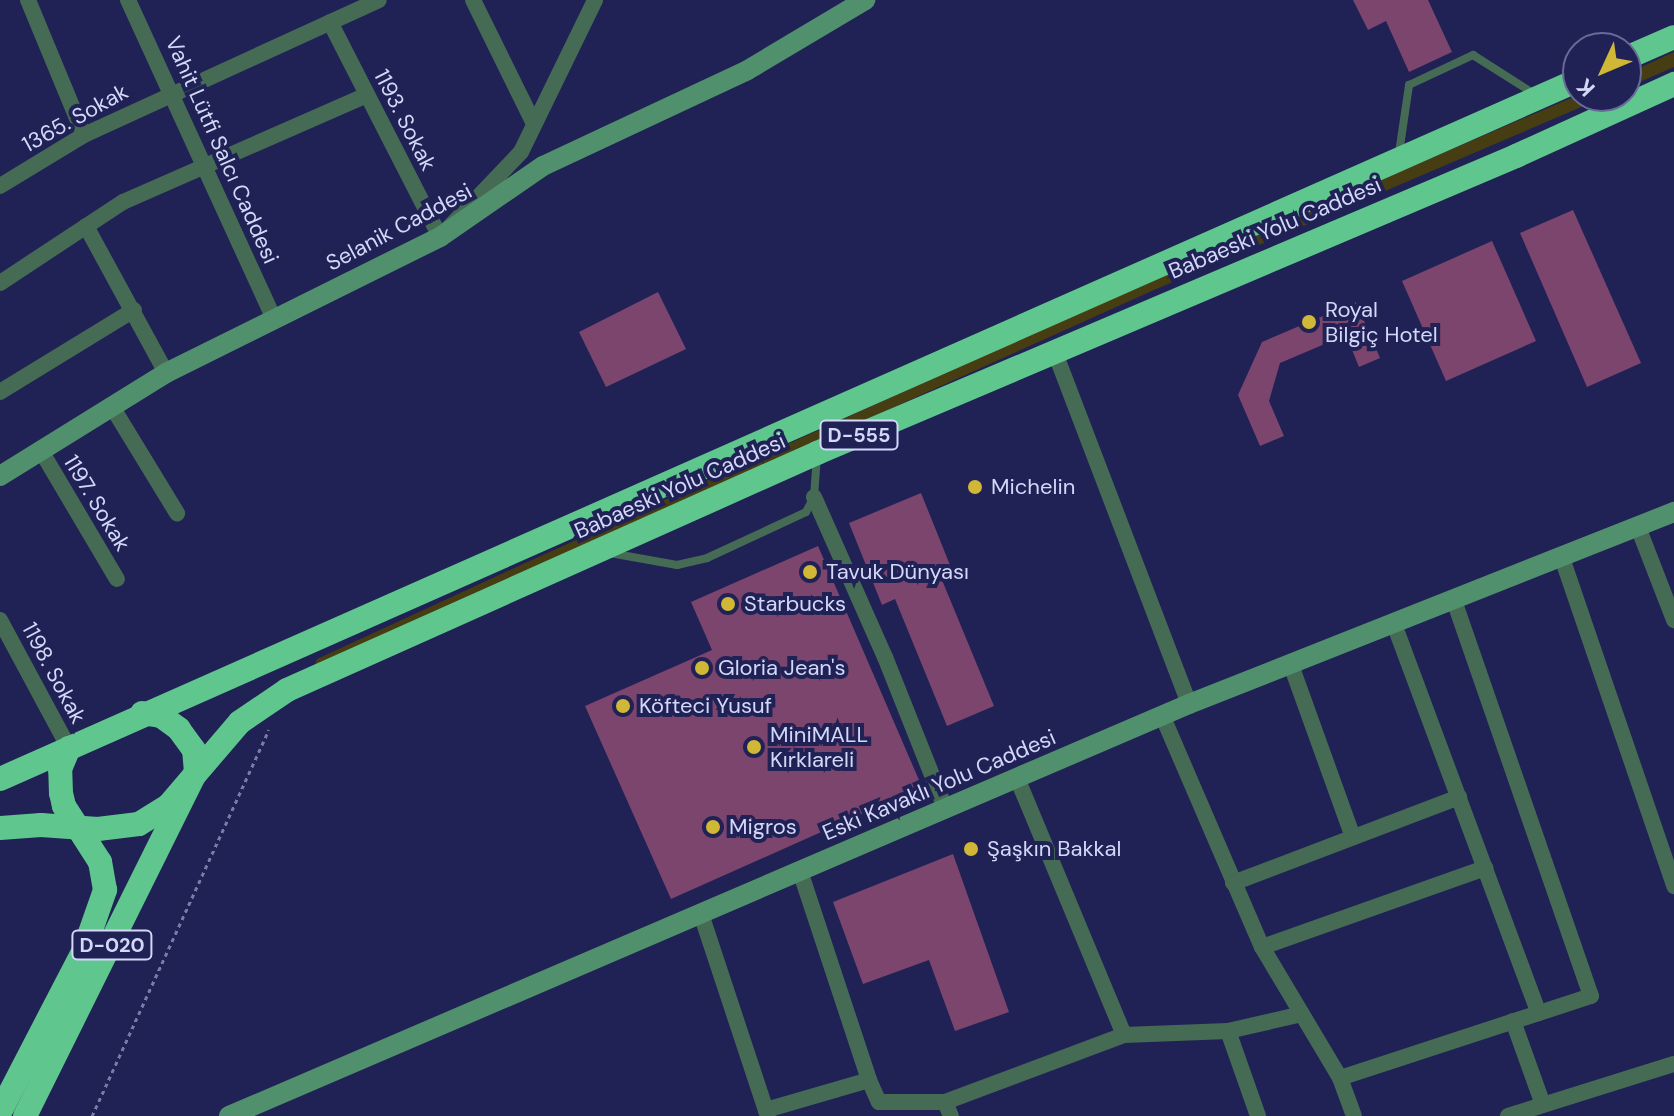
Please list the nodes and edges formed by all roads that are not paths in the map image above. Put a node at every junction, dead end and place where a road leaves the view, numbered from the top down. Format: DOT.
graph roads {
  1 [pos="28,0"];
  2 [pos="128,0"];
  3 [pos="379,0"];
  4 [pos="473,0"];
  5 [pos="595,0"];
  6 [pos="865,0"];
  7 [pos="330,22"];
  8 [pos="1674,37"];
  9 [pos="1642,51"];
  10 [pos="1674,84"];
  11 [pos="1562,87"];
  12 [pos="173,92"];
  13 [pos="367,95"];
  14 [pos="1539,97"];
  15 [pos="534,124"];
  16 [pos="84,135"];
  17 [pos="1399,158"];
  18 [pos="206,166"];
  19 [pos="0,186"];
  20 [pos="86,226"];
  21 [pos="440,237"];
  22 [pos="0,283"];
  23 [pos="134,310"];
  24 [pos="274,319"];
  25 [pos="1054,350"];
  26 [pos="166,373"];
  27 [pos="0,392"];
  28 [pos="111,405"];
  29 [pos="40,449"];
  30 [pos="817,453"];
  31 [pos="0,476"];
  32 [pos="814,497"];
  33 [pos="1674,512"];
  34 [pos="177,513"];
  35 [pos="1638,527"];
  36 [pos="597,551"];
  37 [pos="1562,558"];
  38 [pos="117,579"];
  39 [pos="1454,601"];
  40 [pos="0,620"];
  41 [pos="1674,620"];
  42 [pos="1394,624"];
  43 [pos="1291,665"];
  44 [pos="1189,704"];
  45 [pos="142,713"];
  46 [pos="1162,715"];
  47 [pos="69,748"];
  48 [pos="196,772"];
  49 [pos="1017,778"];
  50 [pos="0,779"];
  51 [pos="1459,797"];
  52 [pos="946,810"];
  53 [pos="0,828"];
  54 [pos="80,829"];
  55 [pos="1353,837"];
  56 [pos="1485,868"];
  57 [pos="800,871"];
  58 [pos="1233,883"];
  59 [pos="1674,886"];
  60 [pos="701,914"];
  61 [pos="1262,947"];
  62 [pos="1539,1013"];
  63 [pos="1302,1014"];
  64 [pos="1513,1021"];
  65 [pos="1228,1031"];
  66 [pos="1124,1035"];
  67 [pos="1674,1064"];
  68 [pos="1340,1078"];
  69 [pos="869,1080"];
  70 [pos="1543,1105"];
  71 [pos="948,1109"];
  72 [pos="0,1112"];
  73 [pos="767,1113"];
  74 [pos="25,1116"];
  75 [pos="229,1116"];
  76 [pos="1258,1116"];
  77 [pos="1354,1116"];
  78 [pos="1508,1116"];
  1 -- 16 [label="street"];
  2 -- 12 [label="street, Vahit Lütfi Salcı Caddesi"];
  3 -- 7 [label="street, 1365. Sokak"];
  4 -- 15 [label="street"];
  5 -- 15 [label="street"];
  6 -- 21 [label="street, Selanik Caddesi"];
  7 -- 12 [label="street, 1365. Sokak"];
  7 -- 13 [label="street, 1193. Sokak"];
  8 -- 9 [label="highway"];
  10 -- 25 [label="highway, Babaeski Yolu Caddesi / D-555"];
  11 -- 14 [label="highway, Babaeski Yolu Caddesi / D-555"];
  12 -- 16 [label="street, 1365. Sokak"];
  12 -- 18 [label="street, Vahit Lütfi Salcı Caddesi"];
  13 -- 18 [label="street"];
  13 -- 21 [label="street, 1193. Sokak"];
  14 -- 17 [label="highway, Babaeski Yolu Caddesi / D-555"];
  14 -- 17 [label="lane"];
  15 -- 21 [label="street"];
  16 -- 19 [label="street, 1365. Sokak"];
  17 -- 45 [label="highway, Babaeski Yolu Caddesi / D-555"];
  18 -- 20 [label="street"];
  18 -- 24 [label="street, Vahit Lütfi Salcı Caddesi"];
  20 -- 22 [label="street"];
  20 -- 23 [label="street"];
  21 -- 24 [label="street, Selanik Caddesi"];
  23 -- 26 [label="street"];
  23 -- 27 [label="street"];
  24 -- 26 [label="street, Selanik Caddesi"];
  25 -- 30 [label="highway, Babaeski Yolu Caddesi / D-555"];
  25 -- 44 [label="street"];
  26 -- 28 [label="street, Selanik Caddesi"];
  28 -- 29 [label="street, Selanik Caddesi"];
  28 -- 34 [label="street"];
  29 -- 31 [label="street, Selanik Caddesi"];
  29 -- 38 [label="street, 1197. Sokak"];
  30 -- 32 [label="lane"];
  30 -- 36 [label="highway, Babaeski Yolu Caddesi / D-555"];
  32 -- 36 [label="lane"];
  32 -- 52 [label="street"];
  33 -- 35 [label="street, Eski Kavaklı Yolu Caddesi"];
  35 -- 37 [label="street, Eski Kavaklı Yolu Caddesi"];
  35 -- 41 [label="street"];
  36 -- 48 [label="highway, Babaeski Yolu Caddesi / D-555"];
  37 -- 39 [label="street, Eski Kavaklı Yolu Caddesi"];
  37 -- 59 [label="street"];
  39 -- 42 [label="street, Eski Kavaklı Yolu Caddesi"];
  39 -- 62 [label="street"];
  40 -- 47 [label="street, 1198. Sokak"];
  42 -- 43 [label="street, Eski Kavaklı Yolu Caddesi"];
  42 -- 51 [label="street"];
  43 -- 44 [label="street, Eski Kavaklı Yolu Caddesi"];
  43 -- 55 [label="street"];
  44 -- 46 [label="street, Eski Kavaklı Yolu Caddesi"];
  45 -- 47 [label="highway, Babaeski Yolu Caddesi / D-555"];
  45 -- 48 [label="highway"];
  46 -- 49 [label="street, Eski Kavaklı Yolu Caddesi"];
  46 -- 58 [label="street"];
  47 -- 50 [label="highway, Babaeski Yolu Caddesi"];
  47 -- 54 [label="highway"];
  48 -- 54 [label="highway, Babaeski Yolu Caddesi / D-555"];
  48 -- 74 [label="highway, D-020"];
  49 -- 52 [label="street, Eski Kavaklı Yolu Caddesi"];
  49 -- 66 [label="street"];
  51 -- 55 [label="street"];
  51 -- 56 [label="street"];
  52 -- 57 [label="street, Eski Kavaklı Yolu Caddesi"];
  53 -- 54 [label="highway, Babaeski Yolu Caddesi / D-555"];
  54 -- 72 [label="highway, D-020"];
  55 -- 58 [label="street"];
  56 -- 61 [label="street"];
  56 -- 62 [label="street"];
  57 -- 60 [label="street, Eski Kavaklı Yolu Caddesi"];
  57 -- 69 [label="street"];
  58 -- 61 [label="street"];
  60 -- 73 [label="street"];
  60 -- 75 [label="street, Eski Kavaklı Yolu Caddesi"];
  61 -- 63 [label="street"];
  62 -- 64 [label="street"];
  63 -- 65 [label="street"];
  63 -- 68 [label="street"];
  64 -- 68 [label="street"];
  64 -- 70 [label="street"];
  65 -- 66 [label="street"];
  65 -- 76 [label="street"];
  66 -- 71 [label="street"];
  67 -- 70 [label="street"];
  68 -- 77 [label="street"];
  69 -- 71 [label="street"];
  69 -- 73 [label="street"];
  70 -- 78 [label="street"];
}
